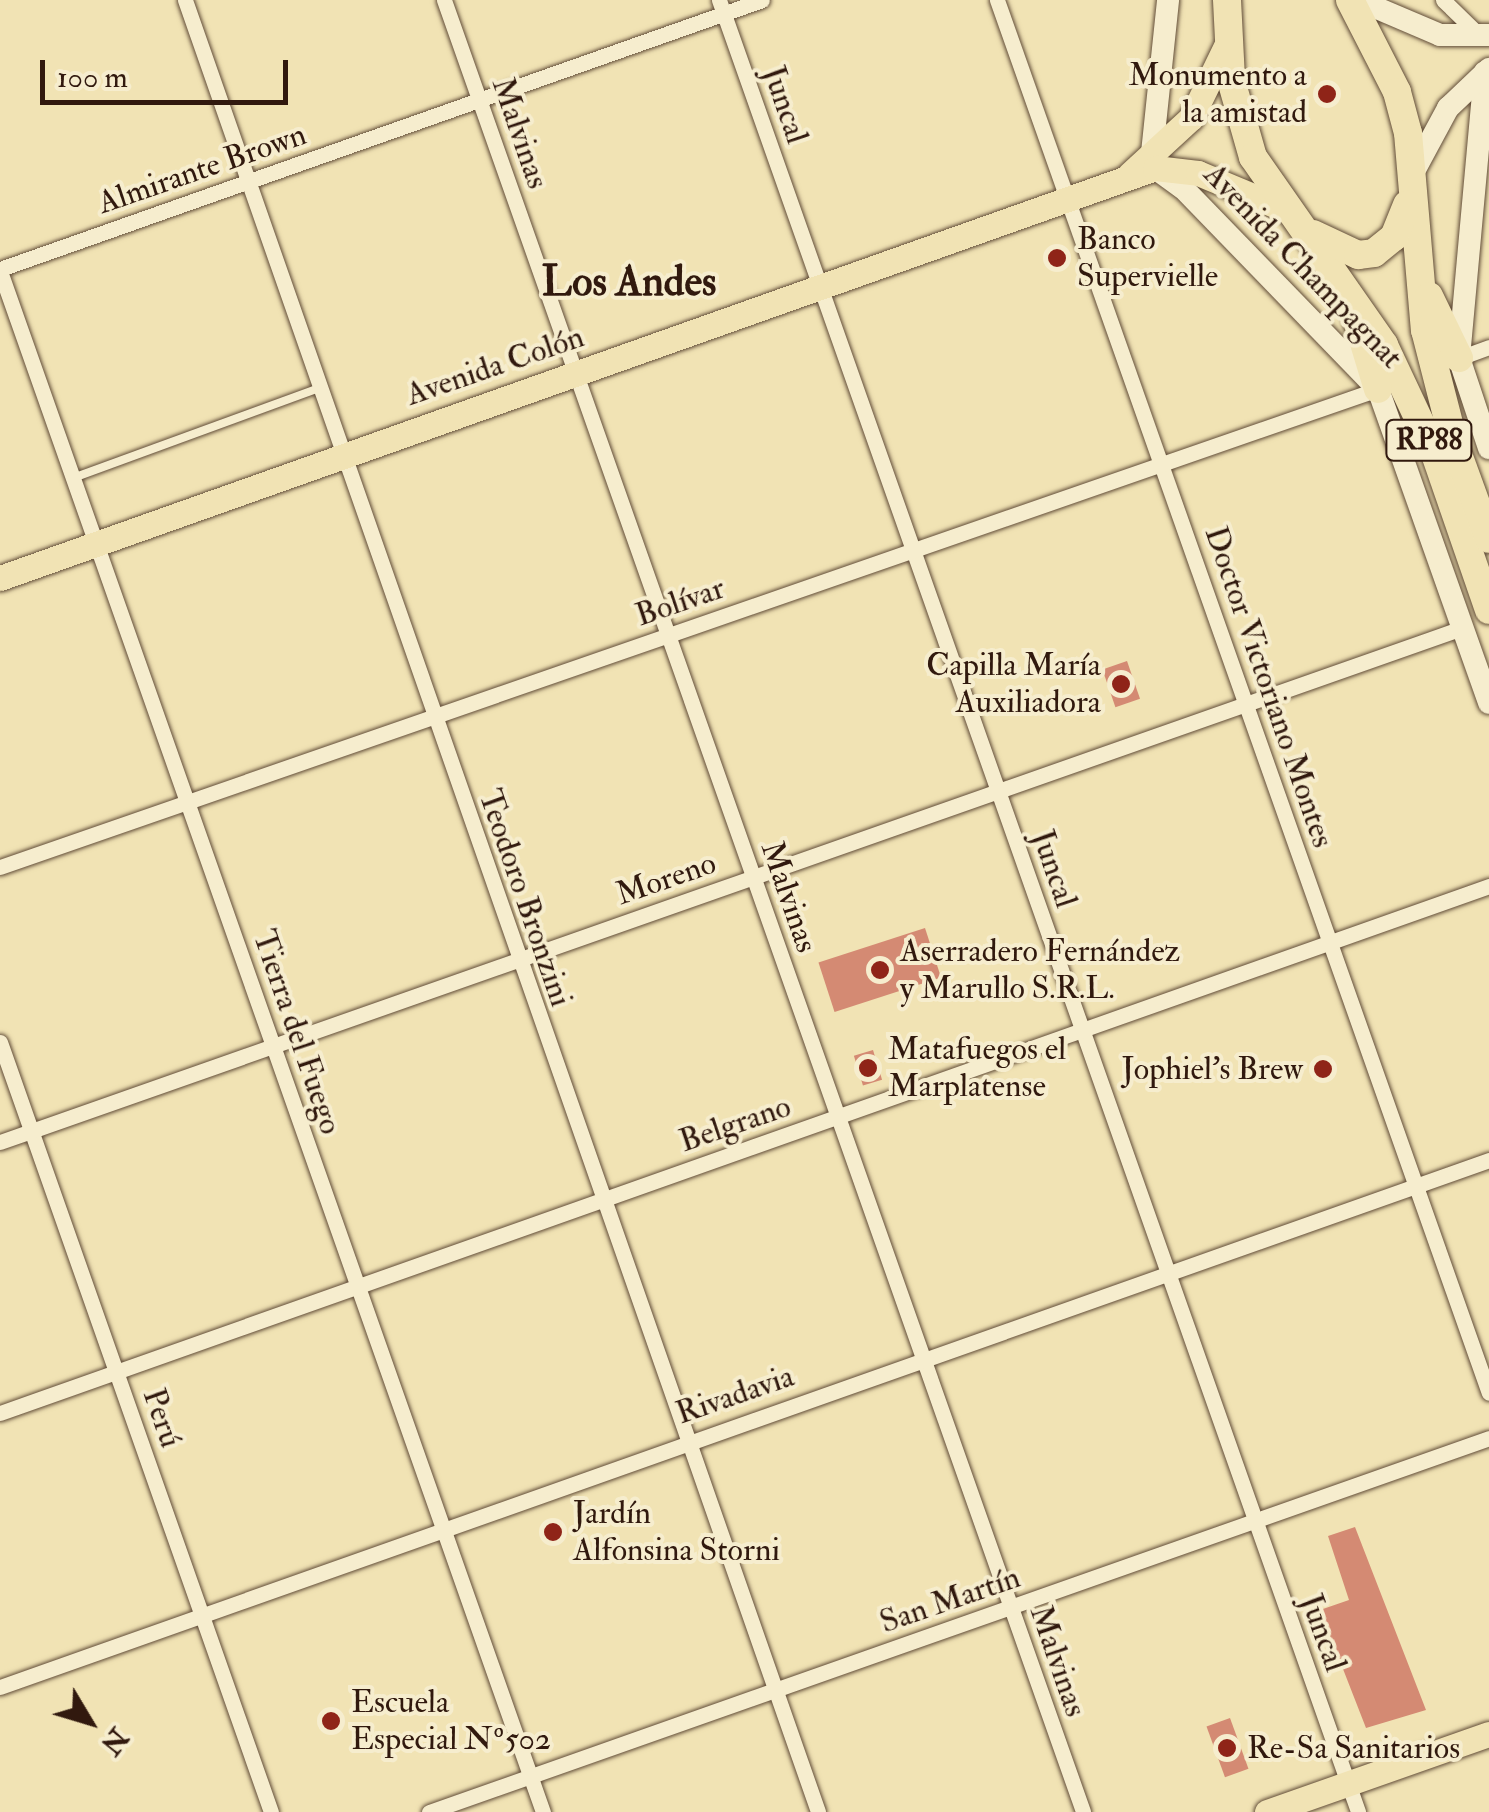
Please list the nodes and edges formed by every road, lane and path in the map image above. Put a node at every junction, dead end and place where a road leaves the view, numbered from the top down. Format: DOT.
graph roads {
  1 [pos="185,0"];
  2 [pos="444,0"];
  3 [pos="762,0"];
  4 [pos="997,0"];
  5 [pos="1168,0"];
  6 [pos="1354,0"];
  7 [pos="1443,0"];
  8 [pos="722,7"];
  9 [pos="1230,17"];
  10 [pos="1485,36"];
  11 [pos="1487,70"];
  12 [pos="479,100"];
  13 [pos="1154,161"];
  14 [pos="248,181"];
  15 [pos="1409,187"];
  16 [pos="1064,198"];
  17 [pos="1296,220"];
  18 [pos="0,270"];
  19 [pos="1418,275"];
  20 [pos="1345,280"];
  21 [pos="820,285"];
  22 [pos="1489,347"];
  23 [pos="1459,358"];
  24 [pos="576,375"];
  25 [pos="321,387"];
  26 [pos="1378,388"];
  27 [pos="1489,448"];
  28 [pos="346,455"];
  29 [pos="1161,464"];
  30 [pos="73,478"];
  31 [pos="1489,539"];
  32 [pos="96,545"];
  33 [pos="913,550"];
  34 [pos="0,578"];
  35 [pos="1489,610"];
  36 [pos="1462,628"];
  37 [pos="668,635"];
  38 [pos="1489,703"];
  39 [pos="1246,704"];
  40 [pos="432,717"];
  41 [pos="998,792"];
  42 [pos="187,802"];
  43 [pos="0,867"];
  44 [pos="753,878"];
  45 [pos="1489,886"];
  46 [pos="1330,942"];
  47 [pos="518,960"];
  48 [pos="1082,1030"];
  49 [pos="0,1042"];
  50 [pos="273,1046"];
  51 [pos="837,1117"];
  52 [pos="31,1131"];
  53 [pos="0,1142"];
  54 [pos="1489,1160"];
  55 [pos="1416,1185"];
  56 [pos="602,1200"];
  57 [pos="1167,1272"];
  58 [pos="358,1286"];
  59 [pos="922,1358"];
  60 [pos="116,1372"];
  61 [pos="1489,1393"];
  62 [pos="0,1414"];
  63 [pos="1489,1438"];
  64 [pos="687,1441"];
  65 [pos="1254,1522"];
  66 [pos="442,1527"];
  67 [pos="1010,1608"];
  68 [pos="201,1612"];
  69 [pos="0,1687"];
  70 [pos="775,1690"];
  71 [pos="1489,1734"];
  72 [pos="530,1776"];
  73 [pos="1348,1784"];
  74 [pos="272,1812"];
  75 [pos="428,1812"];
  76 [pos="543,1812"];
  77 [pos="818,1812"];
  78 [pos="1082,1812"];
  79 [pos="1267,1812"];
  80 [pos="1358,1812"];
  1 -- 14 [label="street, Teodoro Bronzini"];
  2 -- 12 [label="street, Malvinas"];
  3 -- 8 [label="street, Almirante Brown"];
  4 -- 16 [label="street, Doctor Victoriano Montes"];
  5 -- 13 [label="street"];
  6 -- 10 [label="street"];
  6 -- 15 [label="highway, Avenida Champagnat / RP88"];
  7 -- 10 [label="street"];
  8 -- 12 [label="street, Almirante Brown"];
  8 -- 21 [label="street, Juncal"];
  9 -- 13 [label="main road, Avenida Colón"];
  9 -- 17 [label="highway, Avenida Champagnat / RP88"];
  11 -- 15 [label="street"];
  11 -- 23 [label="street, Avenida Champagnat"];
  12 -- 14 [label="street, Almirante Brown"];
  12 -- 24 [label="street, Malvinas"];
  13 -- 16 [label="main road, Avenida Colón"];
  13 -- 17 [label="main road"];
  13 -- 26 [label="street, Avenida Champagnat"];
  14 -- 18 [label="street, Almirante Brown"];
  14 -- 25 [label="street, Teodoro Bronzini"];
  15 -- 17 [label="highway, RP88"];
  15 -- 19 [label="highway, Avenida Champagnat / RP88"];
  16 -- 21 [label="main road, Avenida Colón"];
  16 -- 29 [label="street, Doctor Victoriano Montes"];
  17 -- 20 [label="highway, Avenida Champagnat / RP88"];
  18 -- 30 [label="street, Tierra del Fuego"];
  19 -- 23 [label="highway"];
  19 -- 31 [label="highway, Avenida Champagnat / RP88"];
  20 -- 26 [label="highway"];
  20 -- 35 [label="highway, Avenida Champagnat / RP88"];
  21 -- 24 [label="main road, Avenida Colón"];
  21 -- 33 [label="street, Juncal"];
  22 -- 23 [label="street"];
  23 -- 27 [label="street, Avenida Champagnat"];
  24 -- 28 [label="main road, Avenida Colón"];
  24 -- 37 [label="street, Malvinas"];
  25 -- 28 [label="street, Teodoro Bronzini"];
  25 -- 30 [label="lane"];
  26 -- 29 [label="street, Bolívar"];
  26 -- 36 [label="street, Avenida Champagnat"];
  28 -- 32 [label="main road, Avenida Colón"];
  28 -- 40 [label="street, Teodoro Bronzini"];
  29 -- 33 [label="street, Bolívar"];
  29 -- 39 [label="street, Doctor Victoriano Montes"];
  30 -- 32 [label="street, Tierra del Fuego"];
  32 -- 34 [label="main road, Avenida Colón"];
  32 -- 42 [label="street, Tierra del Fuego"];
  33 -- 37 [label="street, Bolívar"];
  33 -- 41 [label="street, Juncal"];
  36 -- 38 [label="street, Avenida Champagnat"];
  36 -- 39 [label="street, Moreno"];
  37 -- 40 [label="street, Bolívar"];
  37 -- 44 [label="street, Malvinas"];
  39 -- 41 [label="street, Moreno"];
  39 -- 46 [label="street, Doctor Victoriano Montes"];
  40 -- 42 [label="street, Bolívar"];
  40 -- 47 [label="street, Teodoro Bronzini"];
  41 -- 44 [label="street, Moreno"];
  41 -- 48 [label="street, Juncal"];
  42 -- 43 [label="street, Bolívar"];
  42 -- 50 [label="street, Tierra del Fuego"];
  44 -- 47 [label="street, Moreno"];
  44 -- 51 [label="street, Malvinas"];
  45 -- 46 [label="street, Belgrano"];
  46 -- 48 [label="street, Belgrano"];
  46 -- 55 [label="street, Doctor Victoriano Montes"];
  47 -- 50 [label="street, Moreno"];
  47 -- 56 [label="street, Teodoro Bronzini"];
  48 -- 51 [label="street, Belgrano"];
  48 -- 57 [label="street, Juncal"];
  49 -- 52 [label="street, Perú"];
  50 -- 52 [label="street, Moreno"];
  50 -- 58 [label="street, Tierra del Fuego"];
  51 -- 56 [label="street, Belgrano"];
  51 -- 59 [label="street, Malvinas"];
  52 -- 53 [label="street, Moreno"];
  52 -- 60 [label="street, Perú"];
  54 -- 55 [label="street, Rivadavia"];
  55 -- 57 [label="street, Rivadavia"];
  55 -- 61 [label="street, Doctor Victoriano Montes"];
  56 -- 58 [label="street, Belgrano"];
  56 -- 64 [label="street, Teodoro Bronzini"];
  57 -- 59 [label="street, Rivadavia"];
  57 -- 65 [label="street, Juncal"];
  58 -- 60 [label="street, Belgrano"];
  58 -- 66 [label="street, Tierra del Fuego"];
  59 -- 64 [label="street, Rivadavia"];
  59 -- 67 [label="street, Malvinas"];
  60 -- 62 [label="street, Belgrano"];
  60 -- 68 [label="street, Perú"];
  63 -- 65 [label="street, San Martín"];
  64 -- 66 [label="street, Rivadavia"];
  64 -- 70 [label="street, Teodoro Bronzini"];
  65 -- 67 [label="street, San Martín"];
  65 -- 73 [label="street, Juncal"];
  66 -- 68 [label="street, Rivadavia"];
  66 -- 72 [label="street, Tierra del Fuego"];
  67 -- 70 [label="street, San Martín"];
  67 -- 78 [label="street, Malvinas"];
  68 -- 69 [label="street, Rivadavia"];
  68 -- 74 [label="street, Perú"];
  70 -- 72 [label="street, San Martín"];
  70 -- 77 [label="street, Teodoro Bronzini"];
  71 -- 73 [label="main road"];
  72 -- 75 [label="street, San Martín"];
  72 -- 76 [label="street, Tierra del Fuego"];
  73 -- 79 [label="main road"];
  73 -- 80 [label="street, Juncal"];
}
